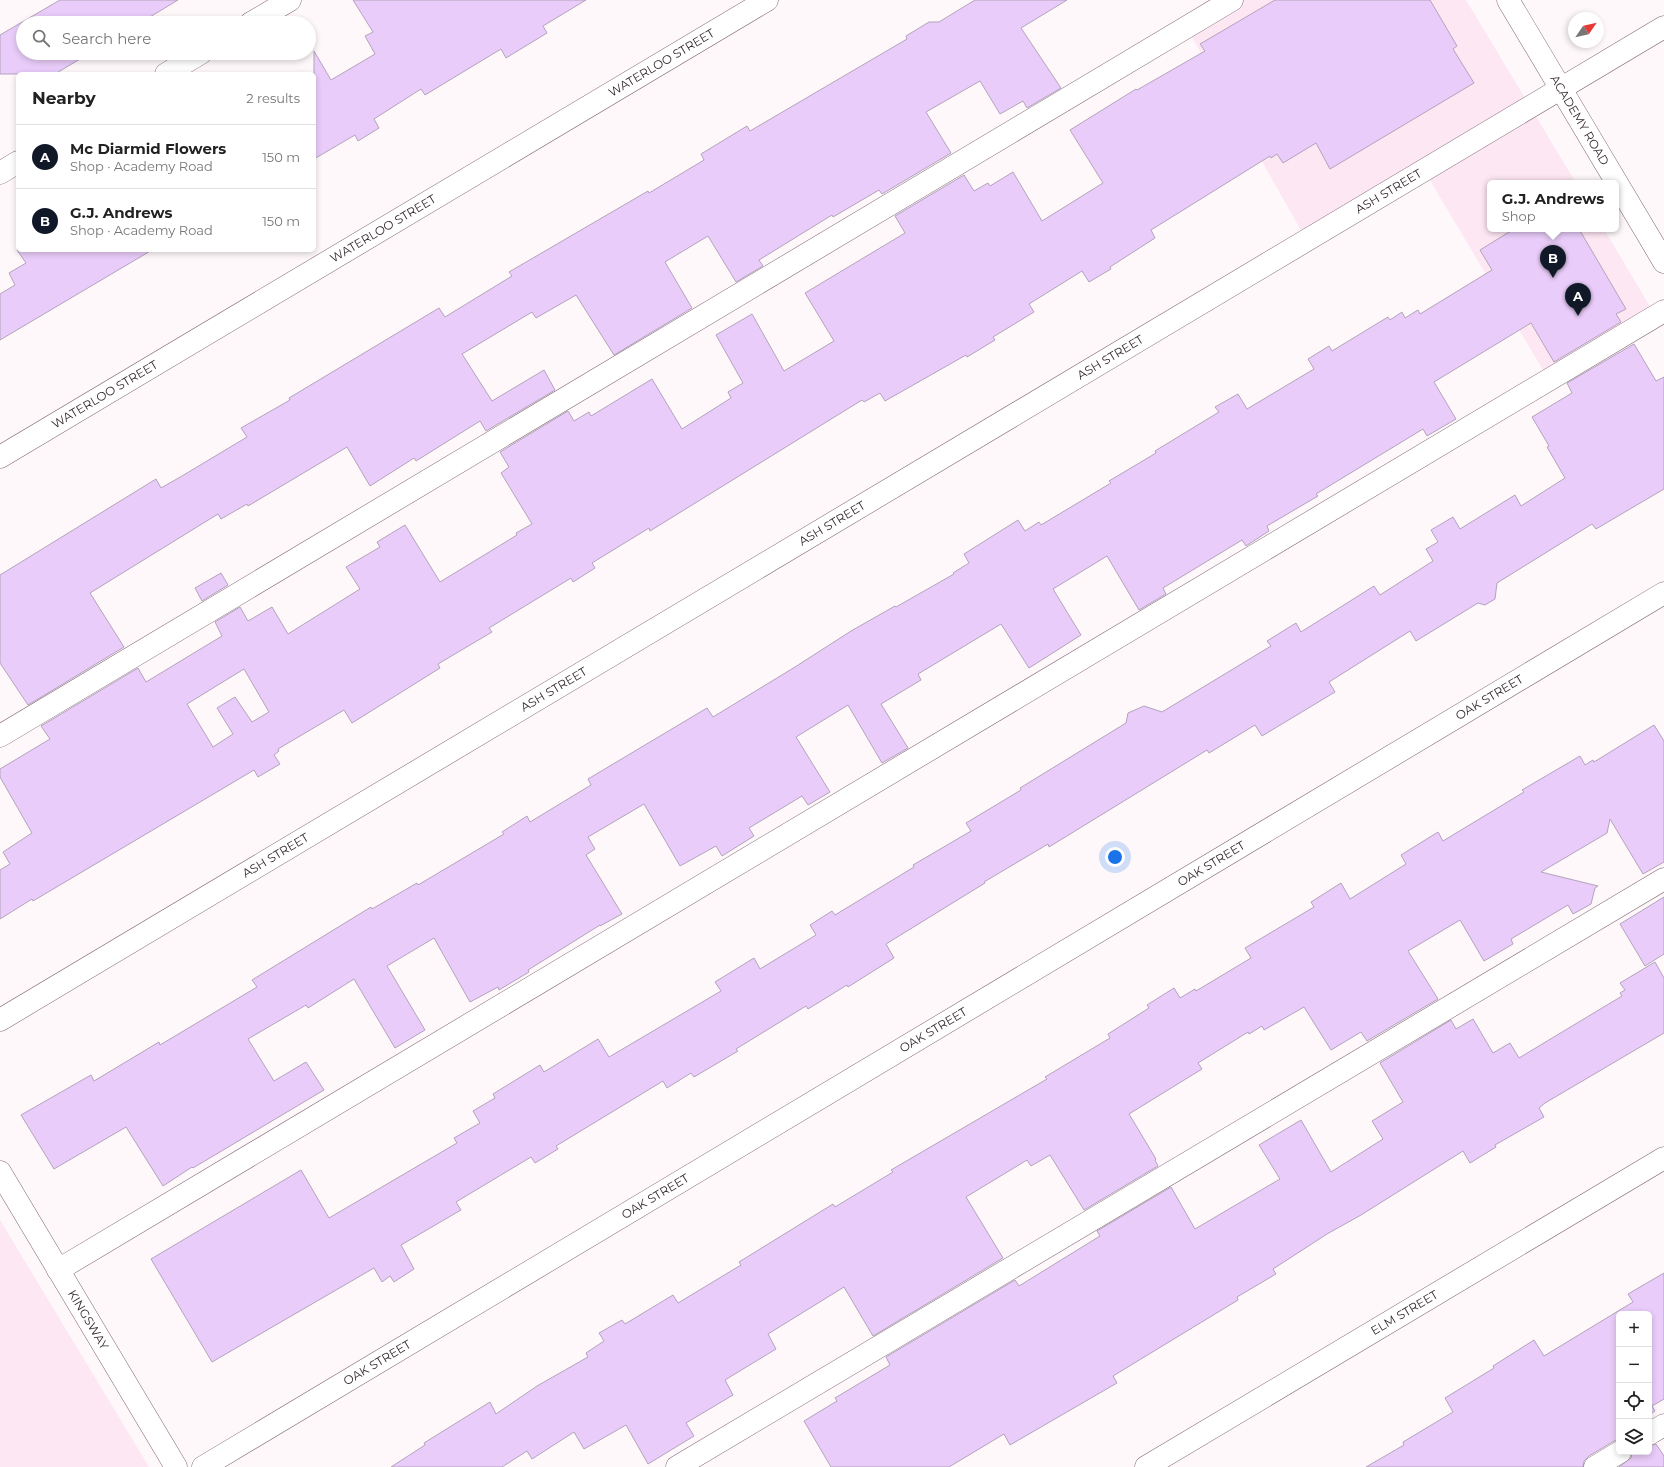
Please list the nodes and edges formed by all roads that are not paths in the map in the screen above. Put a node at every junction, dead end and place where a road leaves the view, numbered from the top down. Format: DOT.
graph roads {
  1 [pos="290,0"];
  2 [pos="767,0"];
  3 [pos="1232,0"];
  4 [pos="1508,0"];
  5 [pos="263,16"];
  6 [pos="1664,27"];
  7 [pos="189,60"];
  8 [pos="169,72"];
  9 [pos="1560,88"];
  10 [pos="16,163"];
  11 [pos="0,173"];
  12 [pos="1615,180"];
  13 [pos="1619,187"];
  14 [pos="1664,262"];
  15 [pos="1664,311"];
  16 [pos="0,457"];
  17 [pos="1664,593"];
  18 [pos="0,736"];
  19 [pos="1664,879"];
  20 [pos="0,1020"];
  21 [pos="1664,1158"];
  22 [pos="0,1172"];
  23 [pos="58,1270"];
  24 [pos="1664,1426"];
  25 [pos="1652,1432"];
  26 [pos="1616,1454"];
  27 [pos="176,1467"];
  28 [pos="203,1467"];
  29 [pos="677,1467"];
  30 [pos="1146,1467"];
  31 [pos="1595,1467"];
  1 -- 5 [label="street"];
  2 -- 16 [label="street, WATERLOO STREET"];
  3 -- 18 [label="street"];
  4 -- 9 [label="street, ACADEMY ROAD"];
  6 -- 9 [label="street, ASH STREET"];
  7 -- 8 [label="street"];
  9 -- 12 [label="street, ACADEMY ROAD"];
  9 -- 20 [label="street, ASH STREET"];
  10 -- 11 [label="street"];
  13 -- 14 [label="street, ACADEMY ROAD"];
  15 -- 23 [label="street"];
  17 -- 28 [label="street, OAK STREET"];
  19 -- 29 [label="street"];
  21 -- 30 [label="street, ELM STREET"];
  22 -- 23 [label="street, KINGSWAY"];
  23 -- 27 [label="street, KINGSWAY"];
  24 -- 25 [label="street"];
  26 -- 31 [label="street"];
}
